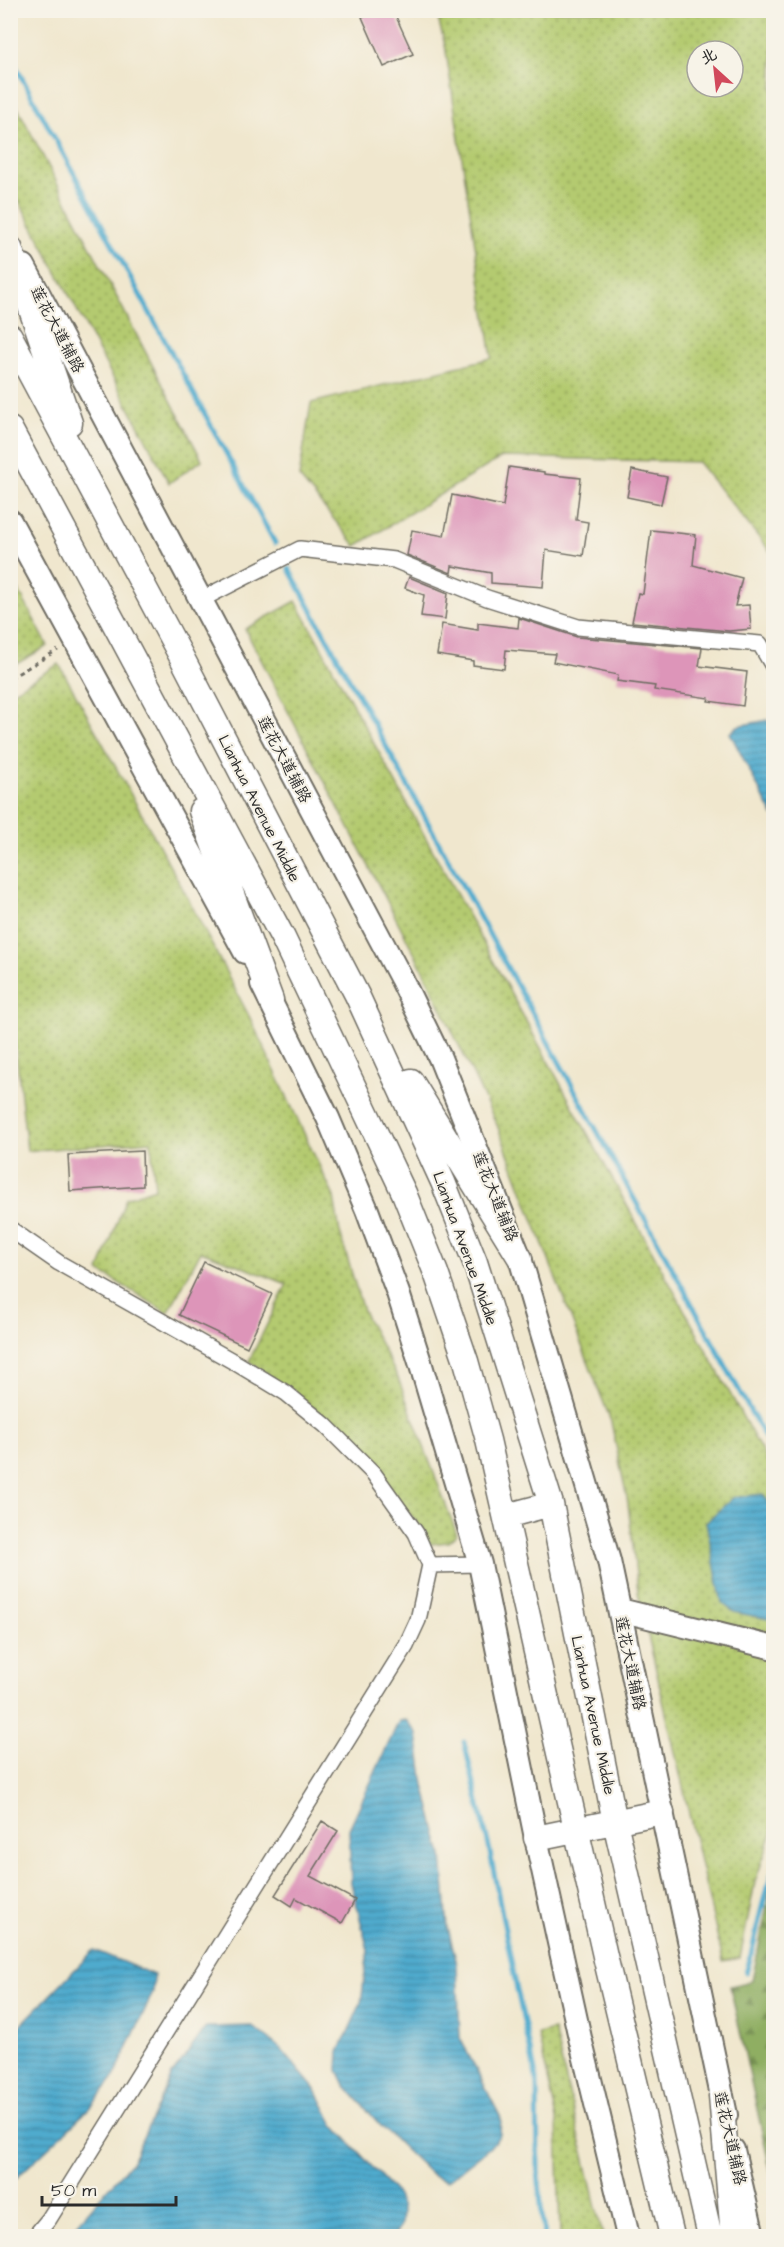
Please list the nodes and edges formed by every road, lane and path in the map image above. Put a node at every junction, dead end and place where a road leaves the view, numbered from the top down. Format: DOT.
graph roads {
  1 [pos="10,241"];
  2 [pos="10,248"];
  3 [pos="10,336"];
  4 [pos="10,429"];
  5 [pos="93,494"];
  6 [pos="10,521"];
  7 [pos="202,599"];
  8 [pos="76,641"];
  9 [pos="774,668"];
  10 [pos="10,678"];
  11 [pos="169,725"];
  12 [pos="357,995"];
  13 [pos="271,1000"];
  14 [pos="10,1229"];
  15 [pos="520,1258"];
  16 [pos="550,1504"];
  17 [pos="506,1516"];
  18 [pos="480,1564"];
  19 [pos="430,1566"];
  20 [pos="620,1610"];
  21 [pos="774,1648"];
  22 [pos="662,1812"];
  23 [pos="615,1822"];
  24 [pos="577,1829"];
  25 [pos="536,1838"];
  26 [pos="721,2096"];
  27 [pos="663,2193"];
  28 [pos="35,2236"];
  29 [pos="628,2236"];
  30 [pos="667,2236"];
  31 [pos="672,2236"];
  32 [pos="710,2236"];
  33 [pos="733,2236"];
  34 [pos="753,2236"];
  1 -- 7 [label="street, 莲花大道辅路"];
  2 -- 5 [label="main road"];
  3 -- 5 [label="main road, Lianhua Avenue Middle"];
  4 -- 11 [label="main road"];
  5 -- 12 [label="main road, Lianhua Avenue Middle"];
  6 -- 8 [label="street"];
  7 -- 9 [label="street"];
  7 -- 15 [label="street, 莲花大道辅路"];
  8 -- 10 [label="path"];
  8 -- 13 [label="street"];
  11 -- 13 [label="main road"];
  11 -- 17 [label="main road"];
  12 -- 15 [label="main road"];
  12 -- 16 [label="main road, Lianhua Avenue Middle"];
  13 -- 18 [label="street"];
  14 -- 19 [label="street"];
  15 -- 20 [label="street, 莲花大道辅路"];
  16 -- 17 [label="main road"];
  16 -- 23 [label="main road, Lianhua Avenue Middle"];
  17 -- 24 [label="main road"];
  18 -- 19 [label="street"];
  18 -- 25 [label="street"];
  19 -- 28 [label="street"];
  20 -- 21 [label="street"];
  20 -- 22 [label="street, 莲花大道辅路"];
  22 -- 23 [label="main road"];
  22 -- 26 [label="street, 莲花大道辅路"];
  23 -- 24 [label="main road"];
  23 -- 32 [label="main road, Lianhua Avenue Middle"];
  24 -- 25 [label="main road"];
  24 -- 27 [label="main road"];
  25 -- 29 [label="street"];
  26 -- 33 [label="main road"];
  26 -- 34 [label="street, 莲花大道辅路"];
  27 -- 30 [label="main road"];
  27 -- 31 [label="main road"];
}
